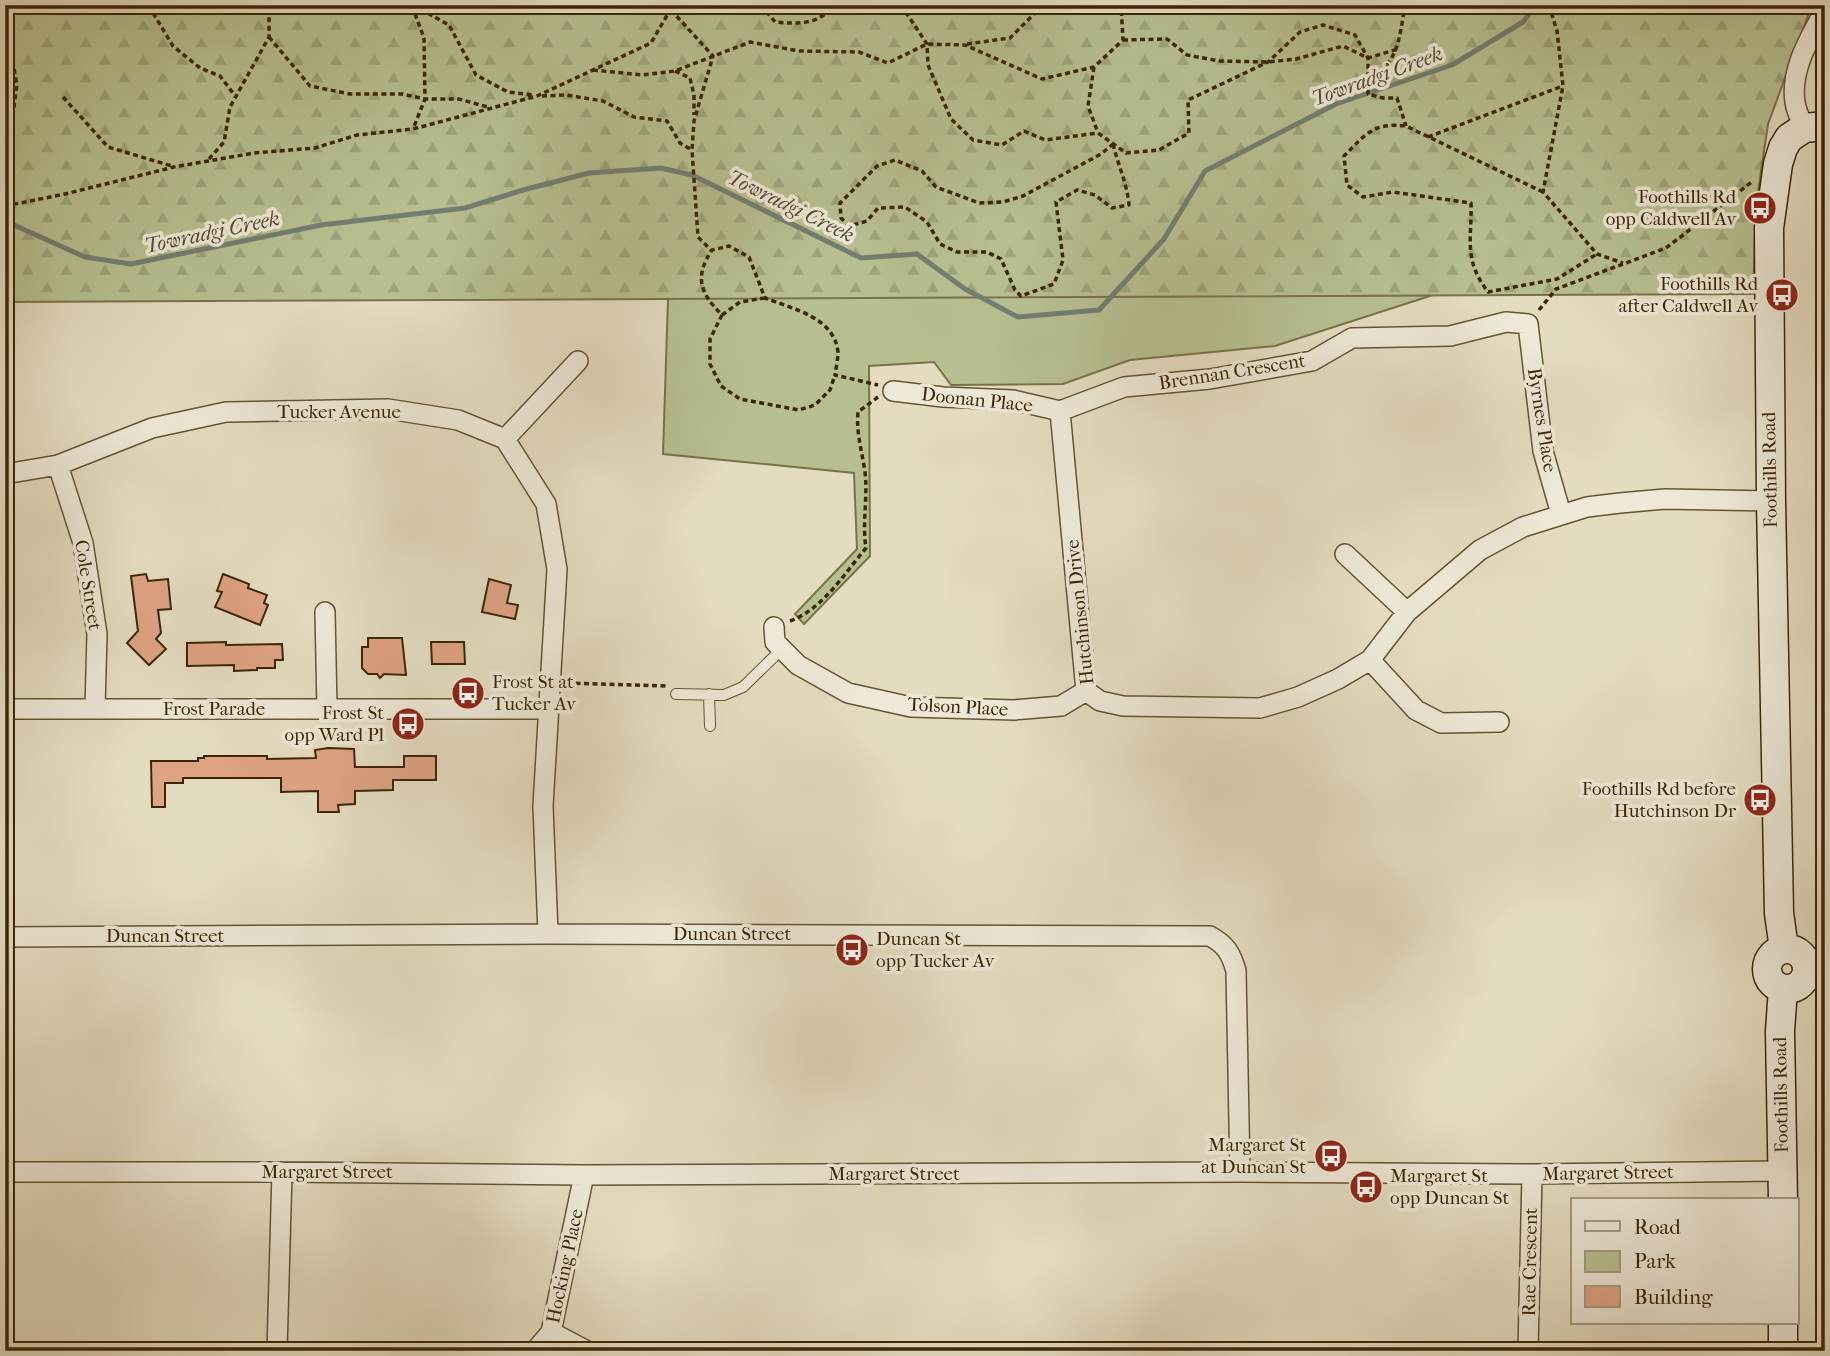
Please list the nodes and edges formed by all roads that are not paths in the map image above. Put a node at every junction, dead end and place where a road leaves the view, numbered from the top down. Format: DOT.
graph roads {
  1 [pos="1825,10"];
  2 [pos="1814,127"];
  3 [pos="1528,324"];
  4 [pos="578,361"];
  5 [pos="893,391"];
  6 [pos="1060,411"];
  7 [pos="505,439"];
  8 [pos="58,465"];
  9 [pos="5,474"];
  10 [pos="1771,501"];
  11 [pos="1561,514"];
  12 [pos="1345,554"];
  13 [pos="325,612"];
  14 [pos="1407,612"];
  15 [pos="774,627"];
  16 [pos="782,649"];
  17 [pos="1370,660"];
  18 [pos="672,690"];
  19 [pos="1086,691"];
  20 [pos="709,694"];
  21 [pos="95,708"];
  22 [pos="5,709"];
  23 [pos="327,709"];
  24 [pos="549,709"];
  25 [pos="1499,722"];
  26 [pos="710,726"];
  27 [pos="548,934"];
  28 [pos="5,937"];
  29 [pos="1784,949"];
  30 [pos="1816,972"];
  31 [pos="1783,989"];
  32 [pos="1783,1171"];
  33 [pos="5,1172"];
  34 [pos="282,1172"];
  35 [pos="1240,1172"];
  36 [pos="1532,1174"];
  37 [pos="584,1175"];
  38 [pos="1783,1198"];
  39 [pos="1783,1324"];
  40 [pos="551,1332"];
  41 [pos="277,1351"];
  42 [pos="535,1351"];
  43 [pos="587,1351"];
  44 [pos="1528,1351"];
  45 [pos="1783,1351"];
  1 -- 2 [label="street, Foothills Road"];
  2 -- 10 [label="main road, Foothills Road"];
  3 -- 6 [label="street, Brennan Crescent"];
  3 -- 11 [label="street, Byrnes Place"];
  4 -- 7 [label="street"];
  5 -- 6 [label="street, Doonan Place"];
  6 -- 19 [label="street, Hutchinson Drive"];
  7 -- 8 [label="street, Tucker Avenue"];
  7 -- 24 [label="street"];
  8 -- 9 [label="street, Tucker Avenue"];
  8 -- 21 [label="street, Cole Street"];
  10 -- 11 [label="street, Hutchinson Drive"];
  10 -- 29 [label="main road, Foothills Road"];
  11 -- 14 [label="street, Hutchinson Drive"];
  12 -- 14 [label="street"];
  13 -- 23 [label="street"];
  14 -- 17 [label="street, Hutchinson Drive"];
  15 -- 16 [label="street, Tolson Place"];
  16 -- 19 [label="street, Tolson Place"];
  16 -- 20 [label="lane"];
  17 -- 19 [label="street, Hutchinson Drive"];
  17 -- 25 [label="street"];
  18 -- 20 [label="lane"];
  20 -- 26 [label="lane"];
  21 -- 22 [label="street, Frost Parade"];
  21 -- 23 [label="street, Frost Parade"];
  23 -- 24 [label="street, Frost Parade"];
  24 -- 27 [label="street"];
  27 -- 28 [label="street, Duncan Street"];
  27 -- 35 [label="street, Duncan Street"];
  29 -- 30 [label="main road"];
  29 -- 31 [label="main road"];
  30 -- 31 [label="main road"];
  31 -- 32 [label="main road, Foothills Road"];
  32 -- 36 [label="street, Margaret Street"];
  32 -- 38 [label="main road, Foothills Road"];
  33 -- 34 [label="street, Margaret Street"];
  34 -- 37 [label="street, Margaret Street"];
  34 -- 41 [label="street"];
  35 -- 36 [label="street, Margaret Street"];
  35 -- 37 [label="street, Margaret Street"];
  36 -- 44 [label="street, Rae Crescent"];
  37 -- 40 [label="street, Hocking Place"];
  39 -- 45 [label="main road"];
  40 -- 42 [label="street, Hocking Place"];
  40 -- 43 [label="street"];
}
